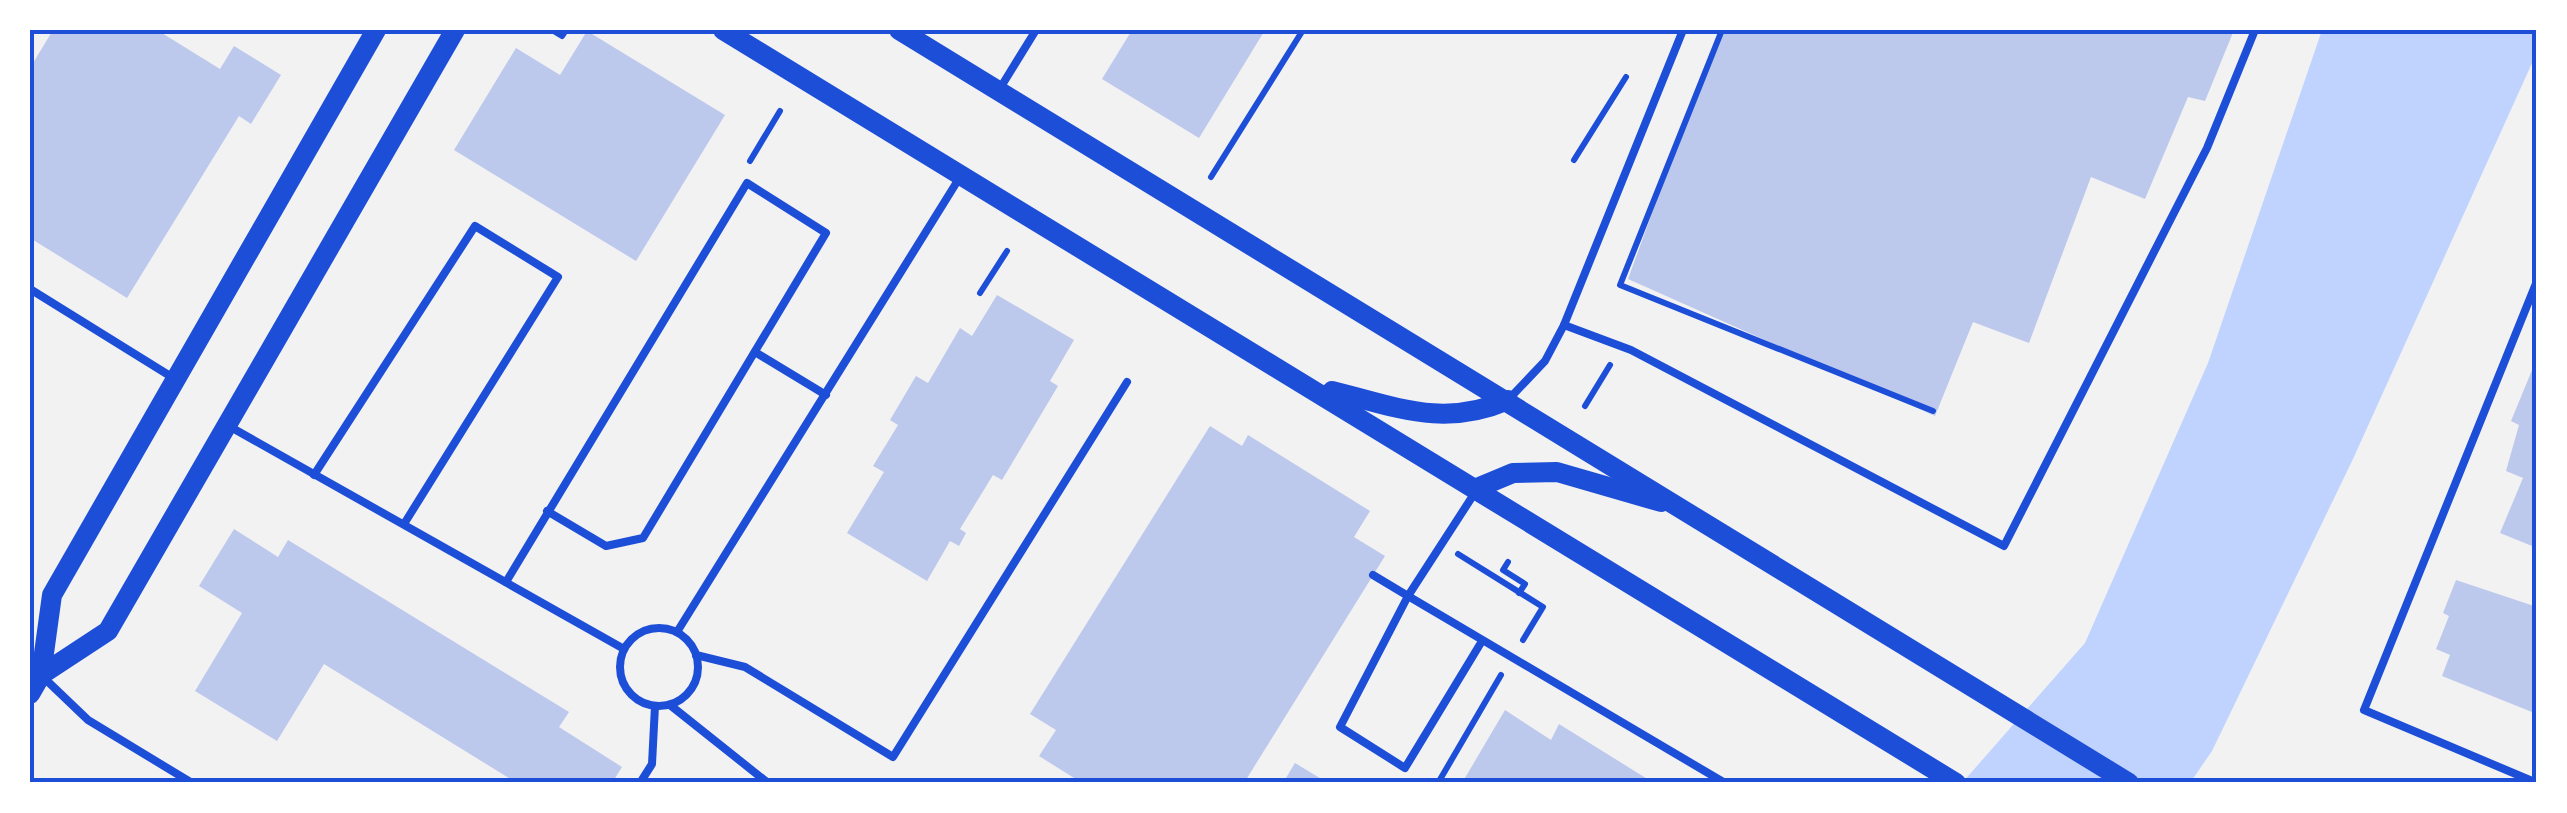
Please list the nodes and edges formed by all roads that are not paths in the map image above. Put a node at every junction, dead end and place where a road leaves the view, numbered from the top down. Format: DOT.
graph roads {
  1 [pos="376,30"];
  2 [pos="455,30"];
  3 [pos="724,30"];
  4 [pos="899,30"];
  5 [pos="1036,30"];
  6 [pos="1682,30"];
  7 [pos="2255,30"];
  8 [pos="999,91"];
  9 [pos="960,176"];
  10 [pos="2537,280"];
  11 [pos="30,289"];
  12 [pos="1564,324"];
  13 [pos="755,352"];
  14 [pos="175,379"];
  15 [pos="1127,382"];
  16 [pos="1311,386"];
  17 [pos="826,396"];
  18 [pos="1508,400"];
  19 [pos="227,425"];
  20 [pos="314,475"];
  21 [pos="1477,488"];
  22 [pos="547,510"];
  23 [pos="1687,510"];
  24 [pos="404,524"];
  25 [pos="1373,575"];
  26 [pos="506,582"];
  27 [pos="1408,596"];
  28 [pos="677,632"];
  29 [pos="1482,641"];
  30 [pos="624,649"];
  31 [pos="696,655"];
  32 [pos="41,675"];
  33 [pos="30,694"];
  34 [pos="670,704"];
  35 [pos="655,706"];
  36 [pos="747,770"];
  37 [pos="1720,782"];
  38 [pos="2537,782"];
  39 [pos="192,783"];
  40 [pos="640,783"];
  41 [pos="740,783"];
  42 [pos="768,783"];
  43 [pos="1956,783"];
  44 [pos="2129,783"];
  1 -- 14 [label="main road"];
  2 -- 19 [label="main road"];
  3 -- 9 [label="main road"];
  4 -- 8 [label="main road"];
  5 -- 8 [label="lane"];
  6 -- 12 [label="lane"];
  7 -- 12 [label="lane"];
  8 -- 18 [label="main road"];
  9 -- 16 [label="main road"];
  9 -- 17 [label="lane"];
  10 -- 38 [label="lane"];
  11 -- 14 [label="lane"];
  12 -- 18 [label="lane"];
  13 -- 17 [label="lane"];
  13 -- 22 [label="lane"];
  13 -- 22 [label="lane"];
  14 -- 32 [label="main road"];
  15 -- 31 [label="lane"];
  16 -- 18 [label="main road"];
  16 -- 21 [label="main road"];
  17 -- 28 [label="lane"];
  18 -- 23 [label="main road"];
  19 -- 20 [label="lane"];
  19 -- 32 [label="main road"];
  20 -- 24 [label="lane"];
  20 -- 24 [label="lane"];
  21 -- 23 [label="main road"];
  21 -- 27 [label="lane"];
  21 -- 43 [label="main road"];
  22 -- 26 [label="lane"];
  23 -- 44 [label="main road"];
  24 -- 26 [label="lane"];
  25 -- 27 [label="lane"];
  26 -- 30 [label="lane"];
  27 -- 29 [label="lane"];
  27 -- 29 [label="lane"];
  28 -- 30 [label="lane"];
  28 -- 31 [label="lane"];
  29 -- 37 [label="lane"];
  30 -- 35 [label="lane"];
  31 -- 34 [label="lane"];
  32 -- 33 [label="main road"];
  32 -- 39 [label="lane"];
  34 -- 35 [label="lane"];
  34 -- 36 [label="lane"];
  35 -- 40 [label="lane"];
  36 -- 41 [label="lane"];
  36 -- 42 [label="lane"];
}
